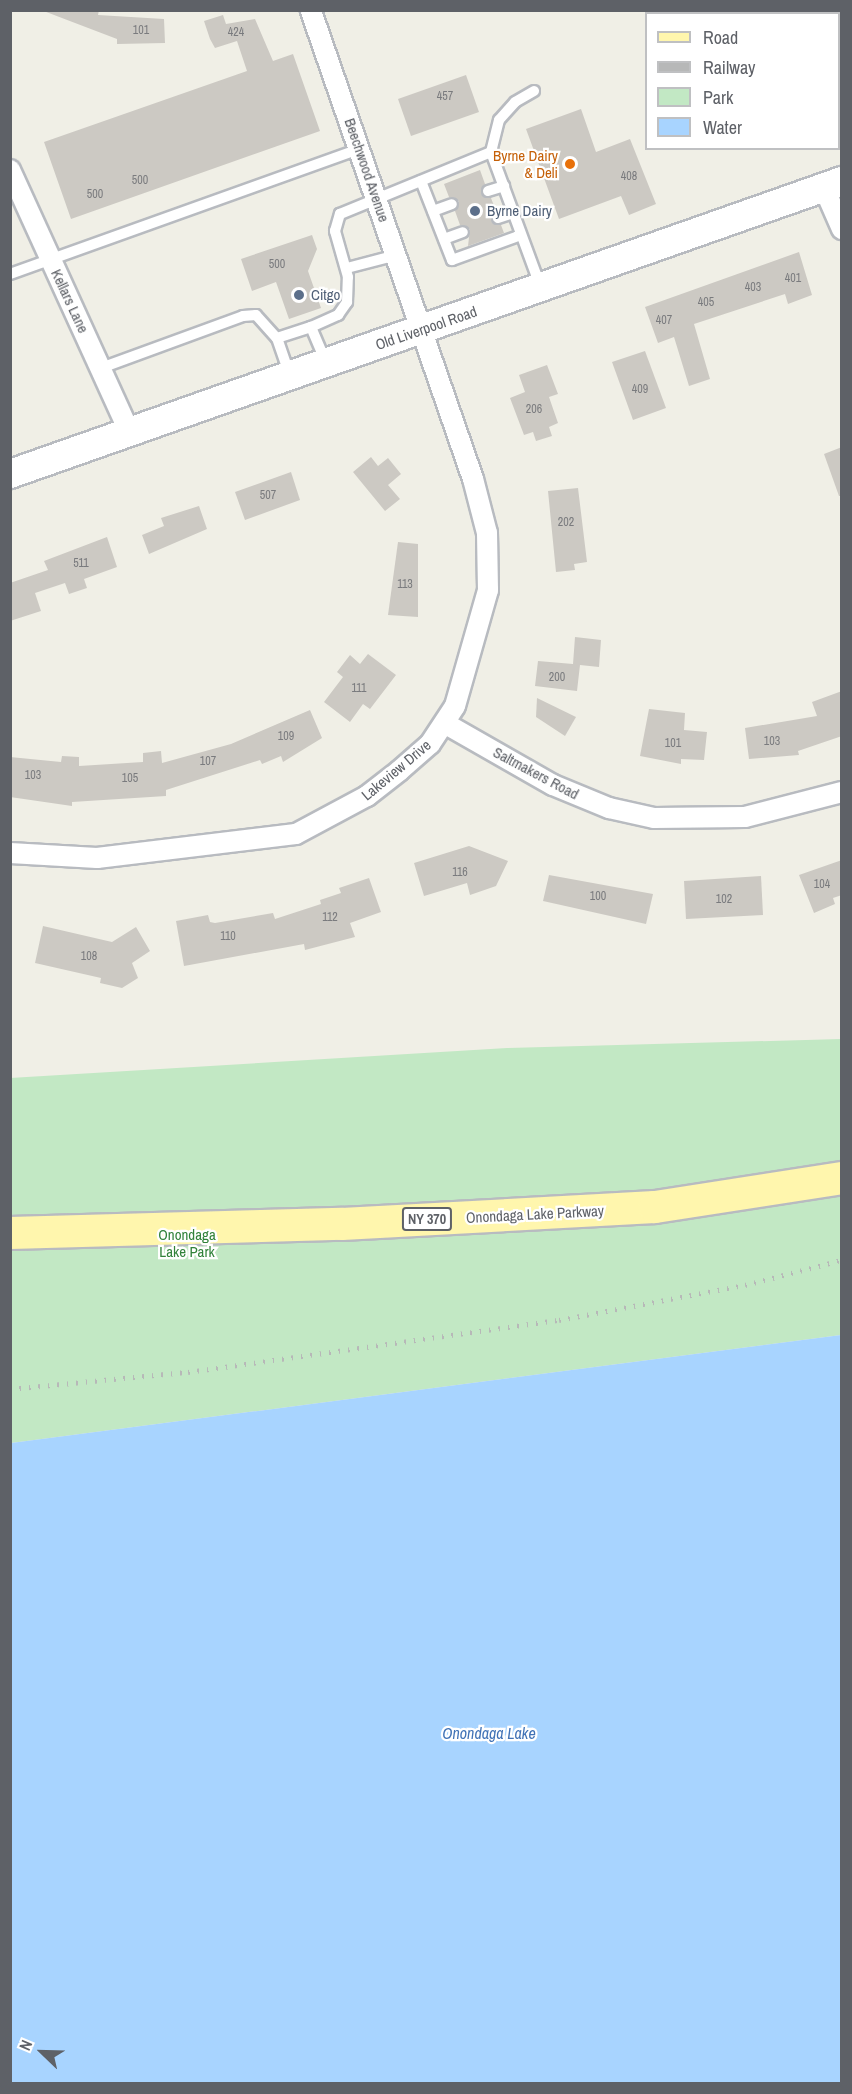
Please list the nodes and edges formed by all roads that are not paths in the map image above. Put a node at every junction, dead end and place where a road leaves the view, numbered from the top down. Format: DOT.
graph roads {
  1 [pos="311,10"];
  2 [pos="534,91"];
  3 [pos="360,149"];
  4 [pos="491,152"];
  5 [pos="10,170"];
  6 [pos="422,181"];
  7 [pos="833,184"];
  8 [pos="504,186"];
  9 [pos="488,191"];
  10 [pos="378,199"];
  11 [pos="452,204"];
  12 [pos="433,211"];
  13 [pos="513,213"];
  14 [pos="498,218"];
  15 [pos="842,229"];
  16 [pos="463,232"];
  17 [pos="521,235"];
  18 [pos="444,239"];
  19 [pos="397,255"];
  20 [pos="51,258"];
  21 [pos="347,268"];
  22 [pos="10,274"];
  23 [pos="541,288"];
  24 [pos="311,327"];
  25 [pos="422,330"];
  26 [pos="277,338"];
  27 [pos="327,363"];
  28 [pos="101,368"];
  29 [pos="290,375"];
  30 [pos="129,433"];
  31 [pos="10,474"];
  32 [pos="446,724"];
  33 [pos="842,792"];
  34 [pos="10,853"];
  35 [pos="842,1178"];
  36 [pos="10,1233"];
  1 -- 3 [label="street, Beechwood Avenue"];
  2 -- 4 [label="lane"];
  3 -- 10 [label="street, Beechwood Avenue"];
  3 -- 20 [label="lane"];
  4 -- 6 [label="lane"];
  4 -- 8 [label="lane"];
  5 -- 20 [label="street, Kellars Lane"];
  6 -- 10 [label="lane"];
  6 -- 12 [label="lane"];
  7 -- 15 [label="street"];
  7 -- 23 [label="main road, Old Liverpool Road"];
  8 -- 9 [label="lane"];
  8 -- 13 [label="lane"];
  10 -- 19 [label="street, Beechwood Avenue"];
  10 -- 21 [label="lane"];
  11 -- 12 [label="lane"];
  12 -- 18 [label="lane"];
  13 -- 14 [label="lane"];
  13 -- 17 [label="lane"];
  16 -- 18 [label="lane"];
  17 -- 18 [label="lane"];
  17 -- 23 [label="lane"];
  19 -- 21 [label="lane"];
  19 -- 25 [label="street, Beechwood Avenue"];
  20 -- 22 [label="lane"];
  20 -- 28 [label="street, Kellars Lane"];
  21 -- 24 [label="lane"];
  23 -- 25 [label="main road, Old Liverpool Road"];
  24 -- 26 [label="lane"];
  24 -- 27 [label="lane"];
  25 -- 27 [label="main road, Old Liverpool Road"];
  25 -- 32 [label="street, Lakeview Drive"];
  26 -- 28 [label="lane"];
  26 -- 29 [label="lane"];
  27 -- 29 [label="main road, Old Liverpool Road"];
  28 -- 30 [label="street, Kellars Lane"];
  29 -- 30 [label="main road, Old Liverpool Road"];
  30 -- 31 [label="main road, Old Liverpool Road"];
  32 -- 33 [label="street, Saltmakers Road"];
  32 -- 34 [label="street, Lakeview Drive"];
  35 -- 36 [label="main road, Onondaga Lake Parkway / NY 370"];
}
